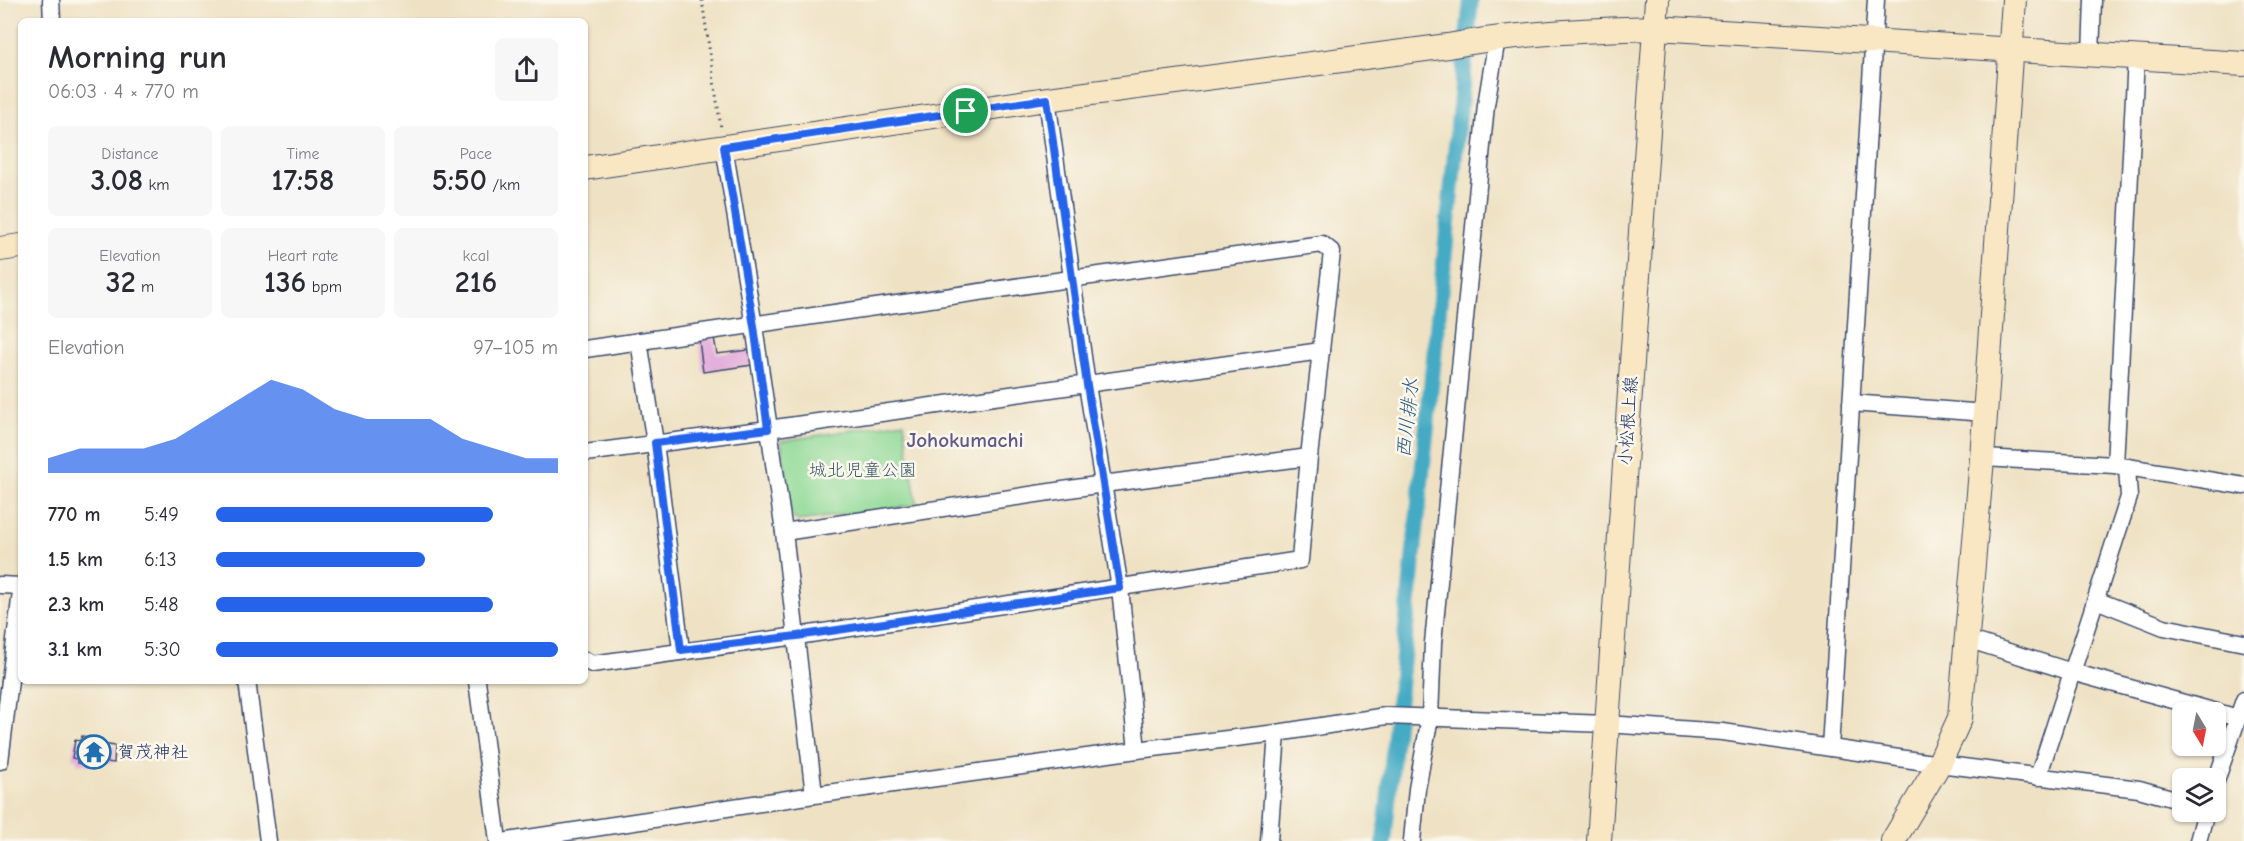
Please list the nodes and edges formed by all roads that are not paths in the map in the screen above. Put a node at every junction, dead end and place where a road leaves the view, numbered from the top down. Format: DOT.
graph roads {
  1 [pos="51,0"];
  2 [pos="1657,0"];
  3 [pos="1876,0"];
  4 [pos="2014,0"];
  5 [pos="2093,0"];
  6 [pos="51,18"];
  7 [pos="1656,28"];
  8 [pos="1489,39"];
  9 [pos="1874,42"];
  10 [pos="2010,51"];
  11 [pos="2091,55"];
  12 [pos="2136,58"];
  13 [pos="2244,64"];
  14 [pos="1047,99"];
  15 [pos="724,147"];
  16 [pos="588,168"];
  17 [pos="18,246"];
  18 [pos="0,249"];
  19 [pos="1072,278"];
  20 [pos="754,326"];
  21 [pos="639,341"];
  22 [pos="588,349"];
  23 [pos="1321,351"];
  24 [pos="1087,385"];
  25 [pos="1851,403"];
  26 [pos="1986,413"];
  27 [pos="768,429"];
  28 [pos="655,443"];
  29 [pos="588,453"];
  30 [pos="1309,457"];
  31 [pos="1983,458"];
  32 [pos="2121,466"];
  33 [pos="1103,484"];
  34 [pos="2244,486"];
  35 [pos="784,532"];
  36 [pos="0,585"];
  37 [pos="18,586"];
  38 [pos="1120,588"];
  39 [pos="2096,600"];
  40 [pos="18,616"];
  41 [pos="797,636"];
  42 [pos="1967,639"];
  43 [pos="2244,643"];
  44 [pos="681,650"];
  45 [pos="588,662"];
  46 [pos="2072,672"];
  47 [pos="247,684"];
  48 [pos="477,684"];
  49 [pos="2244,700"];
  50 [pos="1423,717"];
  51 [pos="2238,718"];
  52 [pos="1607,724"];
  53 [pos="1277,733"];
  54 [pos="1830,748"];
  55 [pos="1137,750"];
  56 [pos="0,761"];
  57 [pos="1939,764"];
  58 [pos="2221,768"];
  59 [pos="2038,777"];
  60 [pos="814,795"];
  61 [pos="2172,798"];
  62 [pos="2203,822"];
  63 [pos="268,841"];
  64 [pos="498,841"];
  65 [pos="508,841"];
  66 [pos="1269,841"];
  67 [pos="1412,841"];
  68 [pos="1599,841"];
  69 [pos="1893,841"];
  70 [pos="2198,841"];
  1 -- 6 [label="street"];
  2 -- 7 [label="street, 小松根上線"];
  3 -- 9 [label="street"];
  4 -- 10 [label="street"];
  5 -- 11 [label="street"];
  7 -- 8 [label="street"];
  7 -- 9 [label="street"];
  7 -- 52 [label="street, 小松根上線"];
  8 -- 14 [label="street"];
  8 -- 50 [label="street"];
  9 -- 10 [label="street"];
  9 -- 25 [label="street"];
  10 -- 11 [label="street"];
  10 -- 26 [label="street"];
  11 -- 12 [label="street"];
  12 -- 13 [label="street"];
  12 -- 32 [label="street"];
  14 -- 15 [label="street"];
  14 -- 19 [label="street"];
  15 -- 16 [label="street"];
  15 -- 20 [label="street"];
  17 -- 18 [label="street"];
  19 -- 20 [label="street"];
  19 -- 23 [label="street"];
  19 -- 24 [label="street"];
  20 -- 21 [label="street"];
  20 -- 27 [label="street"];
  21 -- 22 [label="street"];
  21 -- 28 [label="street"];
  23 -- 24 [label="street"];
  23 -- 30 [label="street"];
  24 -- 27 [label="street"];
  24 -- 33 [label="street"];
  25 -- 26 [label="street"];
  25 -- 54 [label="street"];
  26 -- 31 [label="street"];
  27 -- 28 [label="street"];
  27 -- 35 [label="street"];
  28 -- 29 [label="street"];
  28 -- 44 [label="street"];
  30 -- 33 [label="street"];
  30 -- 38 [label="street"];
  31 -- 32 [label="street"];
  31 -- 42 [label="street"];
  32 -- 34 [label="street"];
  32 -- 39 [label="street"];
  33 -- 35 [label="street"];
  33 -- 38 [label="street"];
  35 -- 41 [label="street"];
  36 -- 37 [label="street"];
  38 -- 41 [label="street"];
  38 -- 55 [label="street"];
  39 -- 43 [label="street"];
  39 -- 46 [label="street"];
  40 -- 56 [label="street"];
  41 -- 44 [label="street"];
  41 -- 60 [label="street"];
  42 -- 46 [label="street"];
  42 -- 57 [label="street"];
  44 -- 45 [label="street"];
  46 -- 51 [label="street"];
  46 -- 59 [label="street"];
  47 -- 63 [label="street"];
  48 -- 64 [label="street"];
  49 -- 51 [label="street"];
  50 -- 52 [label="street"];
  50 -- 53 [label="street"];
  50 -- 67 [label="street"];
  51 -- 58 [label="street"];
  52 -- 54 [label="street"];
  52 -- 68 [label="street, 小松根上線"];
  53 -- 55 [label="street"];
  53 -- 66 [label="street"];
  54 -- 57 [label="street"];
  55 -- 60 [label="street"];
  57 -- 59 [label="street"];
  57 -- 69 [label="street"];
  59 -- 61 [label="street"];
  60 -- 65 [label="street"];
  62 -- 70 [label="street"];
}
